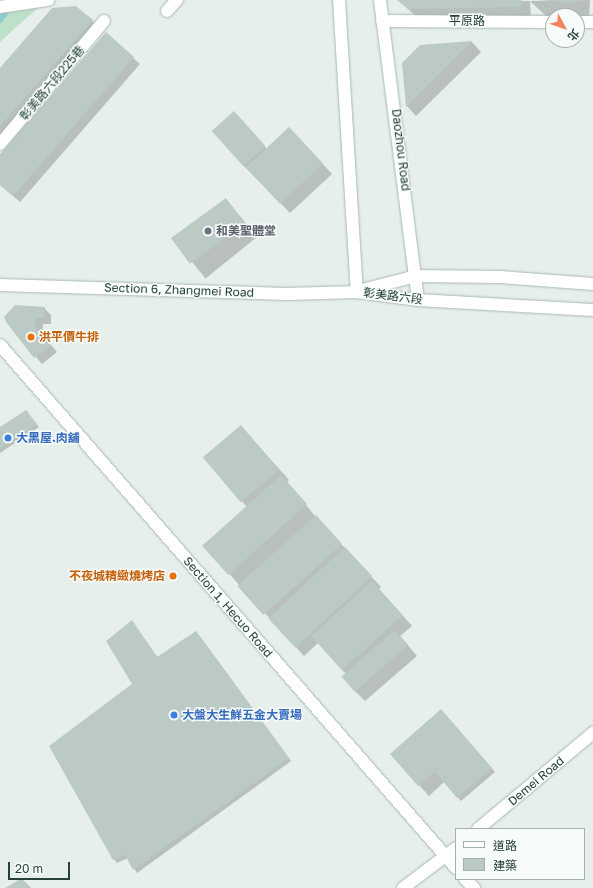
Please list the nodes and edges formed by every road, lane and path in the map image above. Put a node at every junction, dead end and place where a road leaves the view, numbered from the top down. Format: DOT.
graph roads {
  1 [pos="48,0"];
  2 [pos="177,0"];
  3 [pos="339,0"];
  4 [pos="380,0"];
  5 [pos="0,8"];
  6 [pos="167,11"];
  7 [pos="104,21"];
  8 [pos="382,21"];
  9 [pos="545,22"];
  10 [pos="0,144"];
  11 [pos="416,276"];
  12 [pos="593,284"];
  13 [pos="0,285"];
  14 [pos="357,292"];
  15 [pos="418,300"];
  16 [pos="593,310"];
  17 [pos="0,345"];
  18 [pos="593,733"];
  19 [pos="479,828"];
  20 [pos="455,849"];
  21 [pos="445,857"];
  22 [pos="455,867"];
  23 [pos="467,880"];
  24 [pos="403,888"];
  25 [pos="474,888"];
  1 -- 5 [label="street"];
  2 -- 6 [label="street"];
  3 -- 14 [label="street"];
  4 -- 8 [label="street, Daozhou Road"];
  7 -- 10 [label="street, 彰美路六段225巷"];
  8 -- 9 [label="street, 平原路"];
  8 -- 11 [label="street, Daozhou Road"];
  11 -- 12 [label="street, 彰美路六段"];
  11 -- 14 [label="street, 彰美路六段"];
  11 -- 15 [label="street, Daozhou Road"];
  13 -- 14 [label="street, Section 6, Zhangmei Road"];
  14 -- 15 [label="street, 彰美路六段"];
  15 -- 16 [label="street, 彰美路六段"];
  17 -- 21 [label="street, Section 1, Hecuo Road"];
  18 -- 19 [label="street, Demei Road"];
  20 -- 21 [label="street"];
  21 -- 22 [label="street, Section 1, Hecuo Road"];
  21 -- 24 [label="street"];
  23 -- 25 [label="street"];
}
